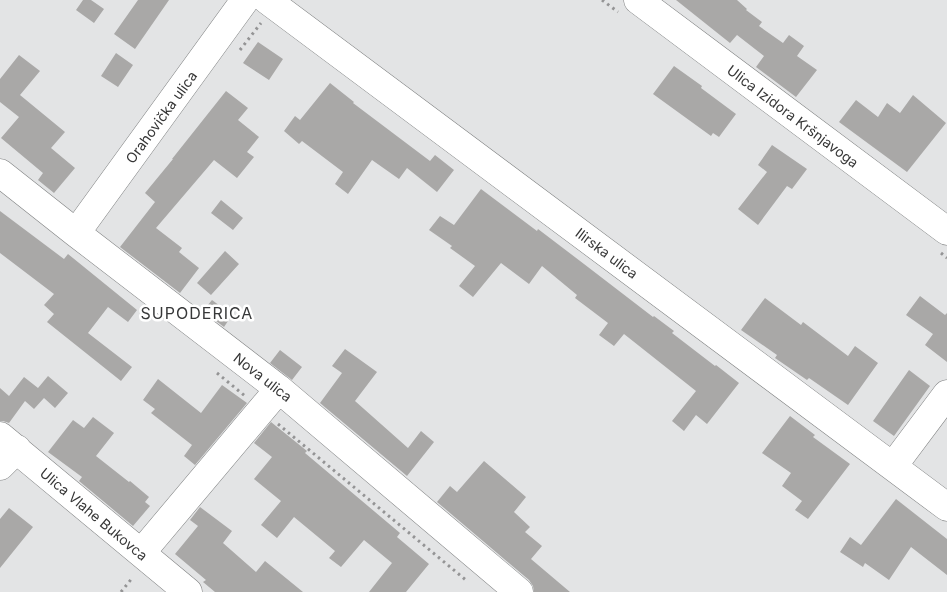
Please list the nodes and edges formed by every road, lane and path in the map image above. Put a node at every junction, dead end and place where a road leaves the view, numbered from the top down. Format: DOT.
graph roads {
  1 [pos="245,0"];
  2 [pos="267,0"];
  3 [pos="638,0"];
  4 [pos="0,172"];
  5 [pos="947,231"];
  6 [pos="76,233"];
  7 [pos="216,373"];
  8 [pos="280,389"];
  9 [pos="947,394"];
  10 [pos="262,410"];
  11 [pos="5,450"];
  12 [pos="893,466"];
  13 [pos="947,507"];
  14 [pos="137,565"];
  15 [pos="473,586"];
  16 [pos="121,592"];
  17 [pos="188,592"];
  18 [pos="519,592"];
  1 -- 6 [label="street, Orahovička ulica"];
  2 -- 12 [label="street, Ilirska ulica"];
  3 -- 5 [label="street, Ulica Izidora Kršnjavoga"];
  4 -- 6 [label="street, Nova ulica"];
  6 -- 8 [label="street, Nova ulica"];
  7 -- 10 [label="path"];
  8 -- 10 [label="street"];
  8 -- 18 [label="street, Nova ulica"];
  9 -- 12 [label="street"];
  10 -- 14 [label="street"];
  10 -- 15 [label="path"];
  11 -- 14 [label="street, Ulica Vlahe Bukovca"];
  12 -- 13 [label="street, Ilirska ulica"];
  14 -- 16 [label="path"];
  14 -- 17 [label="street, Ulica Vlahe Bukovca"];
}
